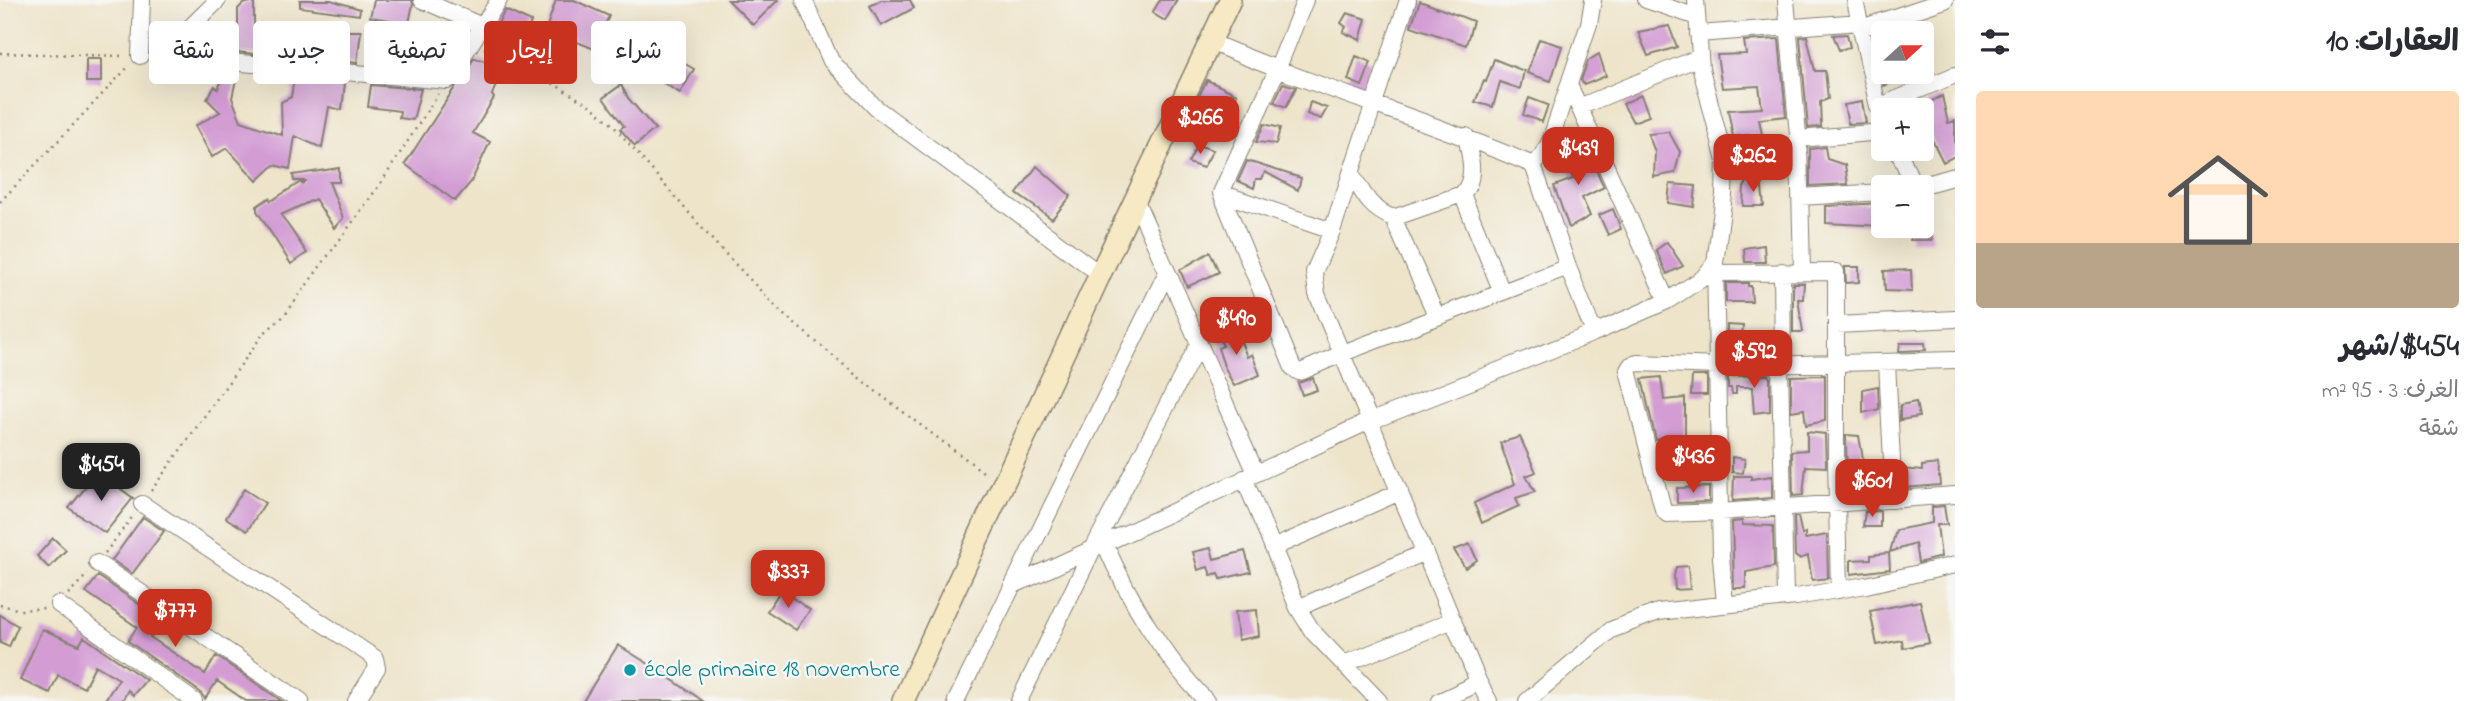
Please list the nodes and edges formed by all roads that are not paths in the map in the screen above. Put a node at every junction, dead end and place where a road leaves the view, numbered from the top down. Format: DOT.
graph roads {
  1 [pos="142,0"];
  2 [pos="218,0"];
  3 [pos="422,0"];
  4 [pos="499,0"];
  5 [pos="804,0"];
  6 [pos="1230,0"];
  7 [pos="1305,0"];
  8 [pos="1408,0"];
  9 [pos="1593,0"];
  10 [pos="1646,0"];
  11 [pos="1696,0"];
  12 [pos="1786,0"];
  13 [pos="1855,0"];
  14 [pos="1945,0"];
  15 [pos="1697,17"];
  16 [pos="1860,25"];
  17 [pos="482,26"];
  18 [pos="1787,28"];
  19 [pos="1698,34"];
  20 [pos="1210,42"];
  21 [pos="140,56"];
  22 [pos="1700,57"];
  23 [pos="1277,71"];
  24 [pos="1955,75"];
  25 [pos="1570,87"];
  26 [pos="1878,98"];
  27 [pos="1909,98"];
  28 [pos="1374,104"];
  29 [pos="1579,107"];
  30 [pos="1871,133"];
  31 [pos="1466,136"];
  32 [pos="1798,139"];
  33 [pos="1533,164"];
  34 [pos="1352,173"];
  35 [pos="1955,176"];
  36 [pos="1934,182"];
  37 [pos="1221,193"];
  38 [pos="1871,193"];
  39 [pos="1462,194"];
  40 [pos="1800,197"];
  41 [pos="1136,201"];
  42 [pos="1393,218"];
  43 [pos="1332,231"];
  44 [pos="1568,267"];
  45 [pos="1715,268"];
  46 [pos="1782,271"];
  47 [pos="1802,271"];
  48 [pos="1167,272"];
  49 [pos="1100,274"];
  50 [pos="1502,292"];
  51 [pos="1667,301"];
  52 [pos="1437,317"];
  53 [pos="1955,319"];
  54 [pos="1837,325"];
  55 [pos="1594,333"];
  56 [pos="1198,345"];
  57 [pos="1343,353"];
  58 [pos="1955,360"];
  59 [pos="1887,363"];
  60 [pos="1837,364"];
  61 [pos="1782,365"];
  62 [pos="1718,366"];
  63 [pos="1371,422"];
  64 [pos="1250,476"];
  65 [pos="1400,492"];
  66 [pos="1955,495"];
  67 [pos="1895,500"];
  68 [pos="142,504"];
  69 [pos="1837,504"];
  70 [pos="1782,508"];
  71 [pos="1720,512"];
  72 [pos="1099,545"];
  73 [pos="1275,547"];
  74 [pos="1425,552"];
  75 [pos="97,563"];
  76 [pos="1955,565"];
  77 [pos="1014,585"];
  78 [pos="1839,590"];
  79 [pos="1785,598"];
  80 [pos="58,604"];
  81 [pos="1725,604"];
  82 [pos="1298,608"];
  83 [pos="1453,620"];
  84 [pos="1344,664"];
  85 [pos="1478,681"];
  86 [pos="192,700"];
  87 [pos="301,701"];
  88 [pos="356,701"];
  89 [pos="902,701"];
  90 [pos="956,701"];
  91 [pos="1019,701"];
  92 [pos="1206,701"];
  93 [pos="1379,701"];
  94 [pos="1440,701"];
  95 [pos="1489,701"];
  96 [pos="1527,701"];
  1 -- 21 [label="street"];
  2 -- 17 [label="street"];
  3 -- 17 [label="street"];
  4 -- 17 [label="street"];
  5 -- 49 [label="street"];
  6 -- 20 [label="main road"];
  7 -- 23 [label="street"];
  8 -- 28 [label="street"];
  9 -- 25 [label="street"];
  10 -- 15 [label="street"];
  11 -- 15 [label="street"];
  12 -- 18 [label="street"];
  13 -- 16 [label="street"];
  14 -- 16 [label="street"];
  15 -- 19 [label="street"];
  16 -- 18 [label="street"];
  16 -- 26 [label="street"];
  18 -- 19 [label="street"];
  18 -- 32 [label="street"];
  19 -- 22 [label="street"];
  20 -- 23 [label="street"];
  20 -- 41 [label="main road"];
  22 -- 29 [label="street"];
  22 -- 45 [label="street"];
  23 -- 28 [label="street"];
  23 -- 37 [label="street"];
  24 -- 27 [label="street"];
  25 -- 29 [label="street"];
  25 -- 33 [label="street"];
  28 -- 31 [label="street"];
  28 -- 34 [label="street"];
  29 -- 51 [label="street"];
  30 -- 32 [label="street"];
  31 -- 33 [label="street"];
  31 -- 39 [label="street"];
  32 -- 40 [label="street"];
  33 -- 44 [label="street"];
  34 -- 42 [label="street"];
  34 -- 43 [label="street"];
  35 -- 36 [label="street"];
  37 -- 43 [label="street"];
  37 -- 57 [label="street"];
  38 -- 40 [label="street"];
  39 -- 42 [label="street"];
  39 -- 50 [label="street"];
  40 -- 47 [label="street"];
  41 -- 48 [label="street"];
  41 -- 49 [label="main road"];
  42 -- 52 [label="street"];
  43 -- 57 [label="street"];
  44 -- 50 [label="street"];
  44 -- 55 [label="street"];
  45 -- 46 [label="street"];
  45 -- 51 [label="street"];
  45 -- 62 [label="street"];
  46 -- 47 [label="street"];
  46 -- 61 [label="street"];
  47 -- 54 [label="street"];
  48 -- 56 [label="street"];
  48 -- 77 [label="street"];
  49 -- 89 [label="main road"];
  50 -- 52 [label="street"];
  51 -- 55 [label="street"];
  52 -- 57 [label="street"];
  53 -- 54 [label="street"];
  54 -- 60 [label="street"];
  55 -- 63 [label="street"];
  56 -- 64 [label="street"];
  56 -- 72 [label="street"];
  57 -- 63 [label="street"];
  58 -- 59 [label="street"];
  59 -- 60 [label="street"];
  59 -- 67 [label="street"];
  60 -- 61 [label="street"];
  60 -- 69 [label="street"];
  61 -- 62 [label="street"];
  61 -- 70 [label="street"];
  62 -- 71 [label="street"];
  62 -- 71 [label="street"];
  63 -- 64 [label="street"];
  63 -- 65 [label="street"];
  64 -- 72 [label="street"];
  64 -- 73 [label="street"];
  65 -- 73 [label="street"];
  65 -- 74 [label="street"];
  66 -- 67 [label="street"];
  67 -- 69 [label="street"];
  68 -- 88 [label="street"];
  69 -- 70 [label="street"];
  69 -- 78 [label="street"];
  70 -- 71 [label="street"];
  70 -- 79 [label="street"];
  71 -- 81 [label="street"];
  72 -- 77 [label="street"];
  72 -- 91 [label="street"];
  72 -- 92 [label="street"];
  73 -- 82 [label="street"];
  74 -- 82 [label="street"];
  74 -- 83 [label="street"];
  75 -- 87 [label="street"];
  76 -- 78 [label="street"];
  77 -- 90 [label="street"];
  78 -- 79 [label="street"];
  79 -- 81 [label="street"];
  80 -- 86 [label="street"];
  81 -- 96 [label="street"];
  82 -- 84 [label="street"];
  83 -- 84 [label="street"];
  83 -- 85 [label="street"];
  84 -- 93 [label="street"];
  85 -- 94 [label="street"];
  85 -- 95 [label="street"];
}
